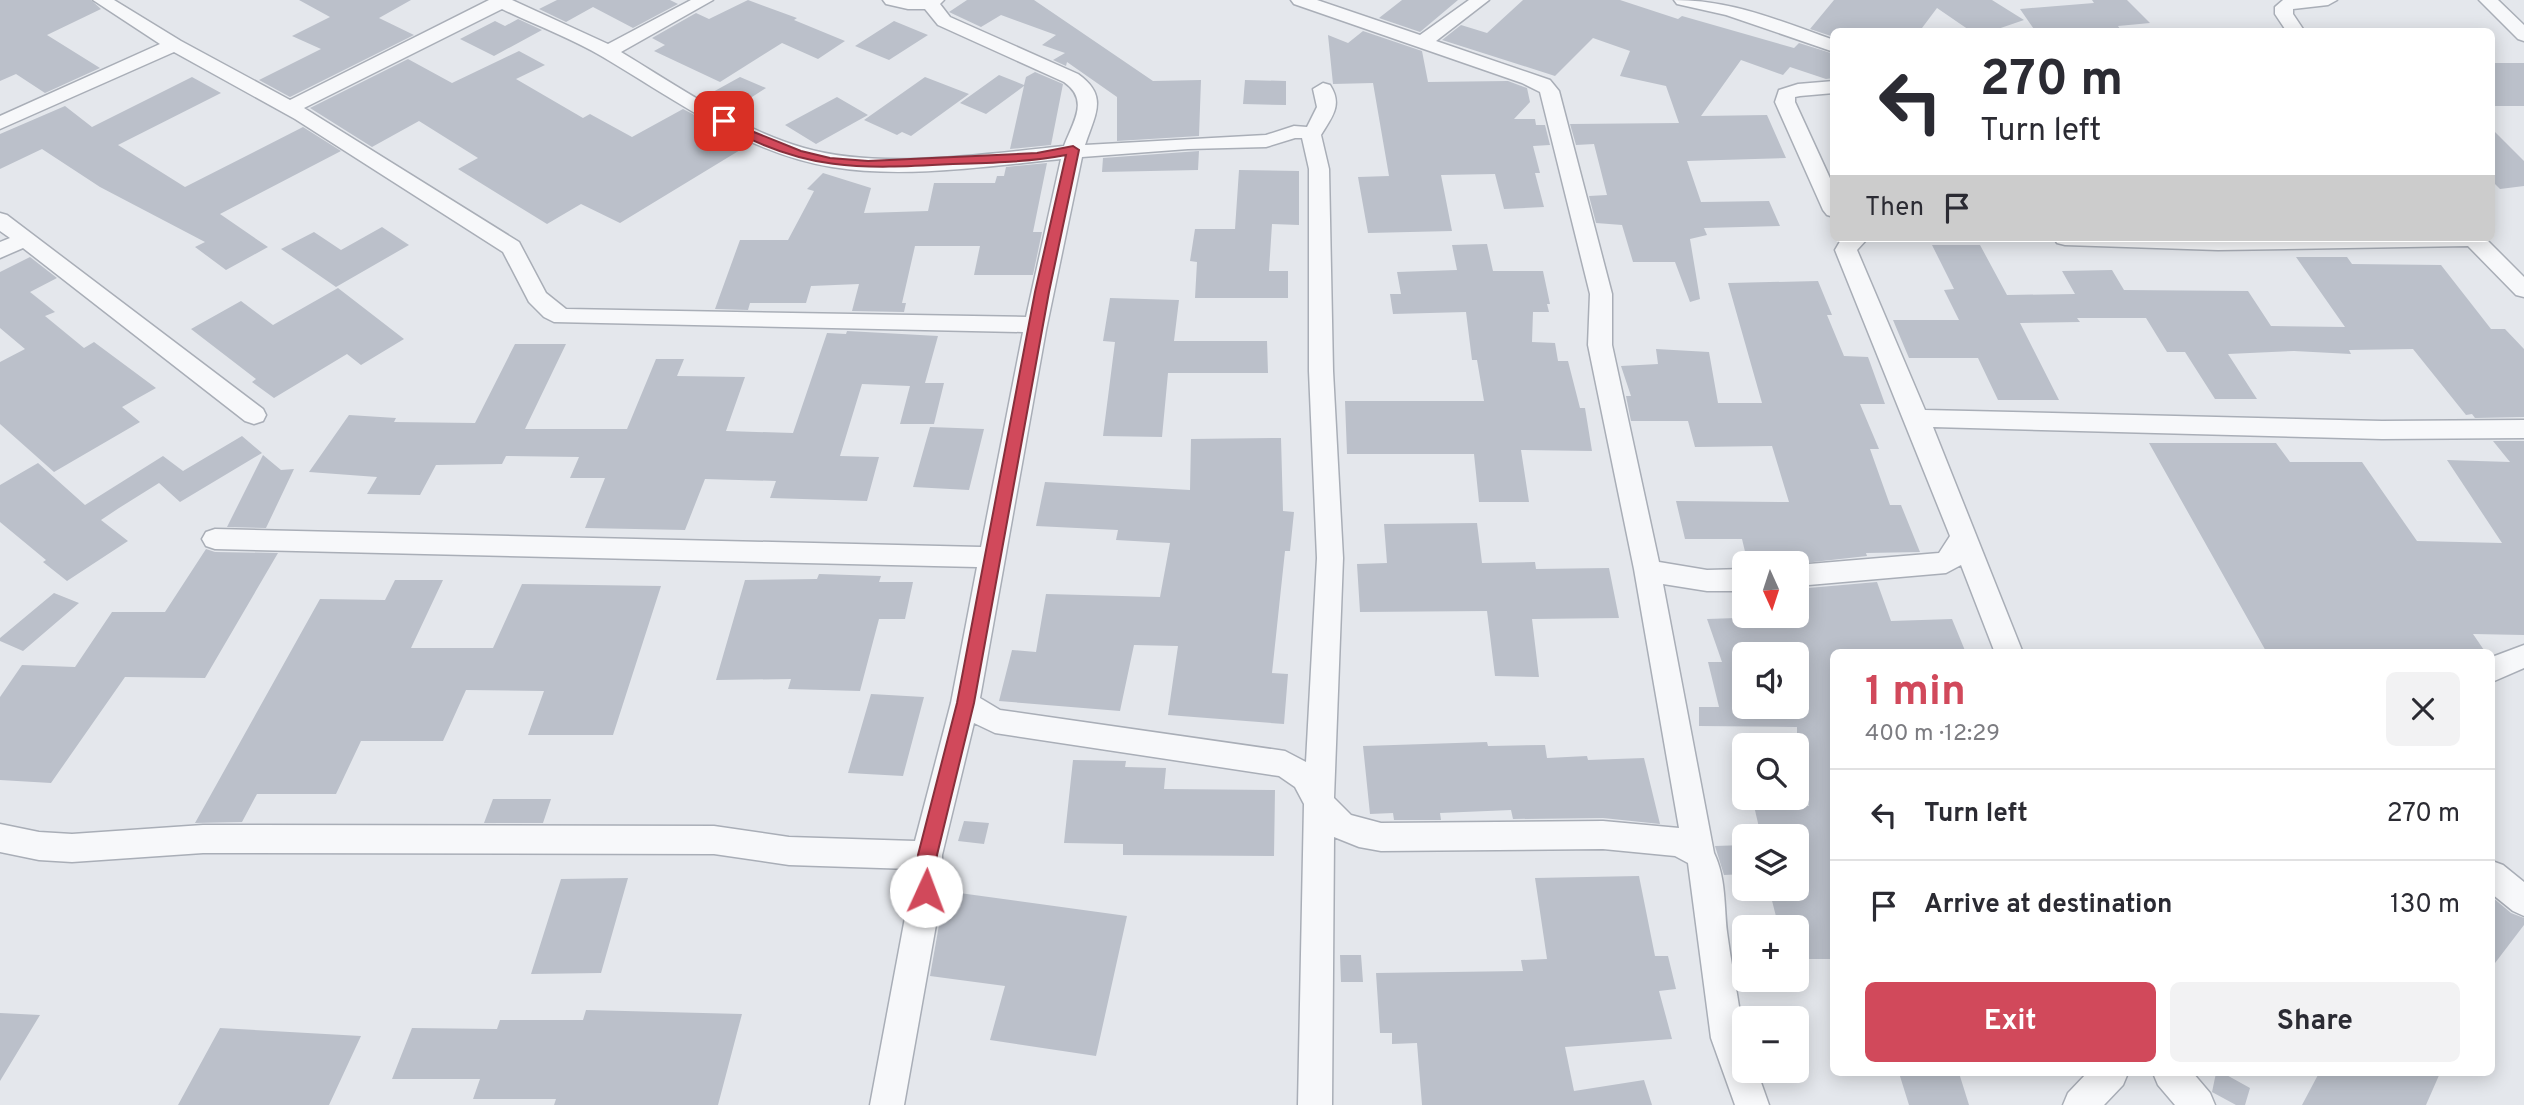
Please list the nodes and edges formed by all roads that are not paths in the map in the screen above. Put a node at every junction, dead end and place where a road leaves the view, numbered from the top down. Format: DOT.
graph roads {
  1 [pos="102,0"];
  2 [pos="704,0"];
  3 [pos="892,0"];
  4 [pos="1300,0"];
  5 [pos="1480,0"];
  6 [pos="1683,0"];
  7 [pos="2328,0"];
  8 [pos="2488,0"];
  9 [pos="499,1"];
  10 [pos="933,2"];
  11 [pos="1736,6"];
  12 [pos="2293,28"];
  13 [pos="2524,35"];
  14 [pos="1423,42"];
  15 [pos="174,44"];
  16 [pos="1830,44"];
  17 [pos="607,52"];
  18 [pos="1830,87"];
  19 [pos="1323,89"];
  20 [pos="288,108"];
  21 [pos="0,123"];
  22 [pos="1311,135"];
  23 [pos="1073,150"];
  24 [pos="1830,201"];
  25 [pos="0,220"];
  26 [pos="25,239"];
  27 [pos="1850,242"];
  28 [pos="2124,242"];
  29 [pos="2379,242"];
  30 [pos="2476,242"];
  31 [pos="0,251"];
  32 [pos="2524,290"];
  33 [pos="1038,325"];
  34 [pos="254,415"];
  35 [pos="1917,418"];
  36 [pos="2524,429"];
  37 [pos="1962,538"];
  38 [pos="215,539"];
  39 [pos="991,557"];
  40 [pos="1647,569"];
  41 [pos="1810,575"];
  42 [pos="1732,581"];
  43 [pos="2007,649"];
  44 [pos="2524,656"];
  45 [pos="2495,669"];
  46 [pos="965,703"];
  47 [pos="995,721"];
  48 [pos="949,758"];
  49 [pos="1319,803"];
  50 [pos="0,838"];
  51 [pos="1699,853"];
  52 [pos="927,855"];
  53 [pos="2495,877"];
  54 [pos="2524,901"];
  55 [pos="2108,1076"];
  56 [pos="2173,1076"];
  57 [pos="887,1105"];
  58 [pos="1315,1105"];
  59 [pos="1752,1105"];
  60 [pos="2080,1105"];
  61 [pos="2198,1105"];
  1 -- 15 [label="street"];
  2 -- 17 [label="street"];
  3 -- 10 [label="street"];
  4 -- 14 [label="street"];
  5 -- 14 [label="street"];
  6 -- 11 [label="street"];
  7 -- 12 [label="street"];
  8 -- 13 [label="street"];
  9 -- 17 [label="street"];
  9 -- 20 [label="street"];
  10 -- 23 [label="street"];
  11 -- 16 [label="street"];
  14 -- 40 [label="street"];
  15 -- 20 [label="street"];
  15 -- 21 [label="street"];
  17 -- 23 [label="street"];
  18 -- 24 [label="street"];
  19 -- 22 [label="street"];
  20 -- 33 [label="street"];
  22 -- 23 [label="street"];
  22 -- 49 [label="street"];
  23 -- 33 [label="street"];
  25 -- 26 [label="street"];
  26 -- 31 [label="street"];
  26 -- 34 [label="street"];
  27 -- 35 [label="street"];
  28 -- 29 [label="street"];
  30 -- 32 [label="street"];
  33 -- 39 [label="street"];
  35 -- 36 [label="street"];
  35 -- 37 [label="street"];
  37 -- 41 [label="street"];
  37 -- 43 [label="street"];
  38 -- 39 [label="street"];
  39 -- 46 [label="street"];
  40 -- 42 [label="street"];
  40 -- 51 [label="street"];
  44 -- 45 [label="street"];
  46 -- 47 [label="street"];
  46 -- 48 [label="street"];
  47 -- 48 [label="street"];
  47 -- 49 [label="street"];
  48 -- 52 [label="street"];
  49 -- 51 [label="street"];
  49 -- 58 [label="street"];
  50 -- 52 [label="street"];
  51 -- 59 [label="street"];
  52 -- 57 [label="street"];
  53 -- 54 [label="street"];
  55 -- 60 [label="street"];
  56 -- 61 [label="street"];
}
